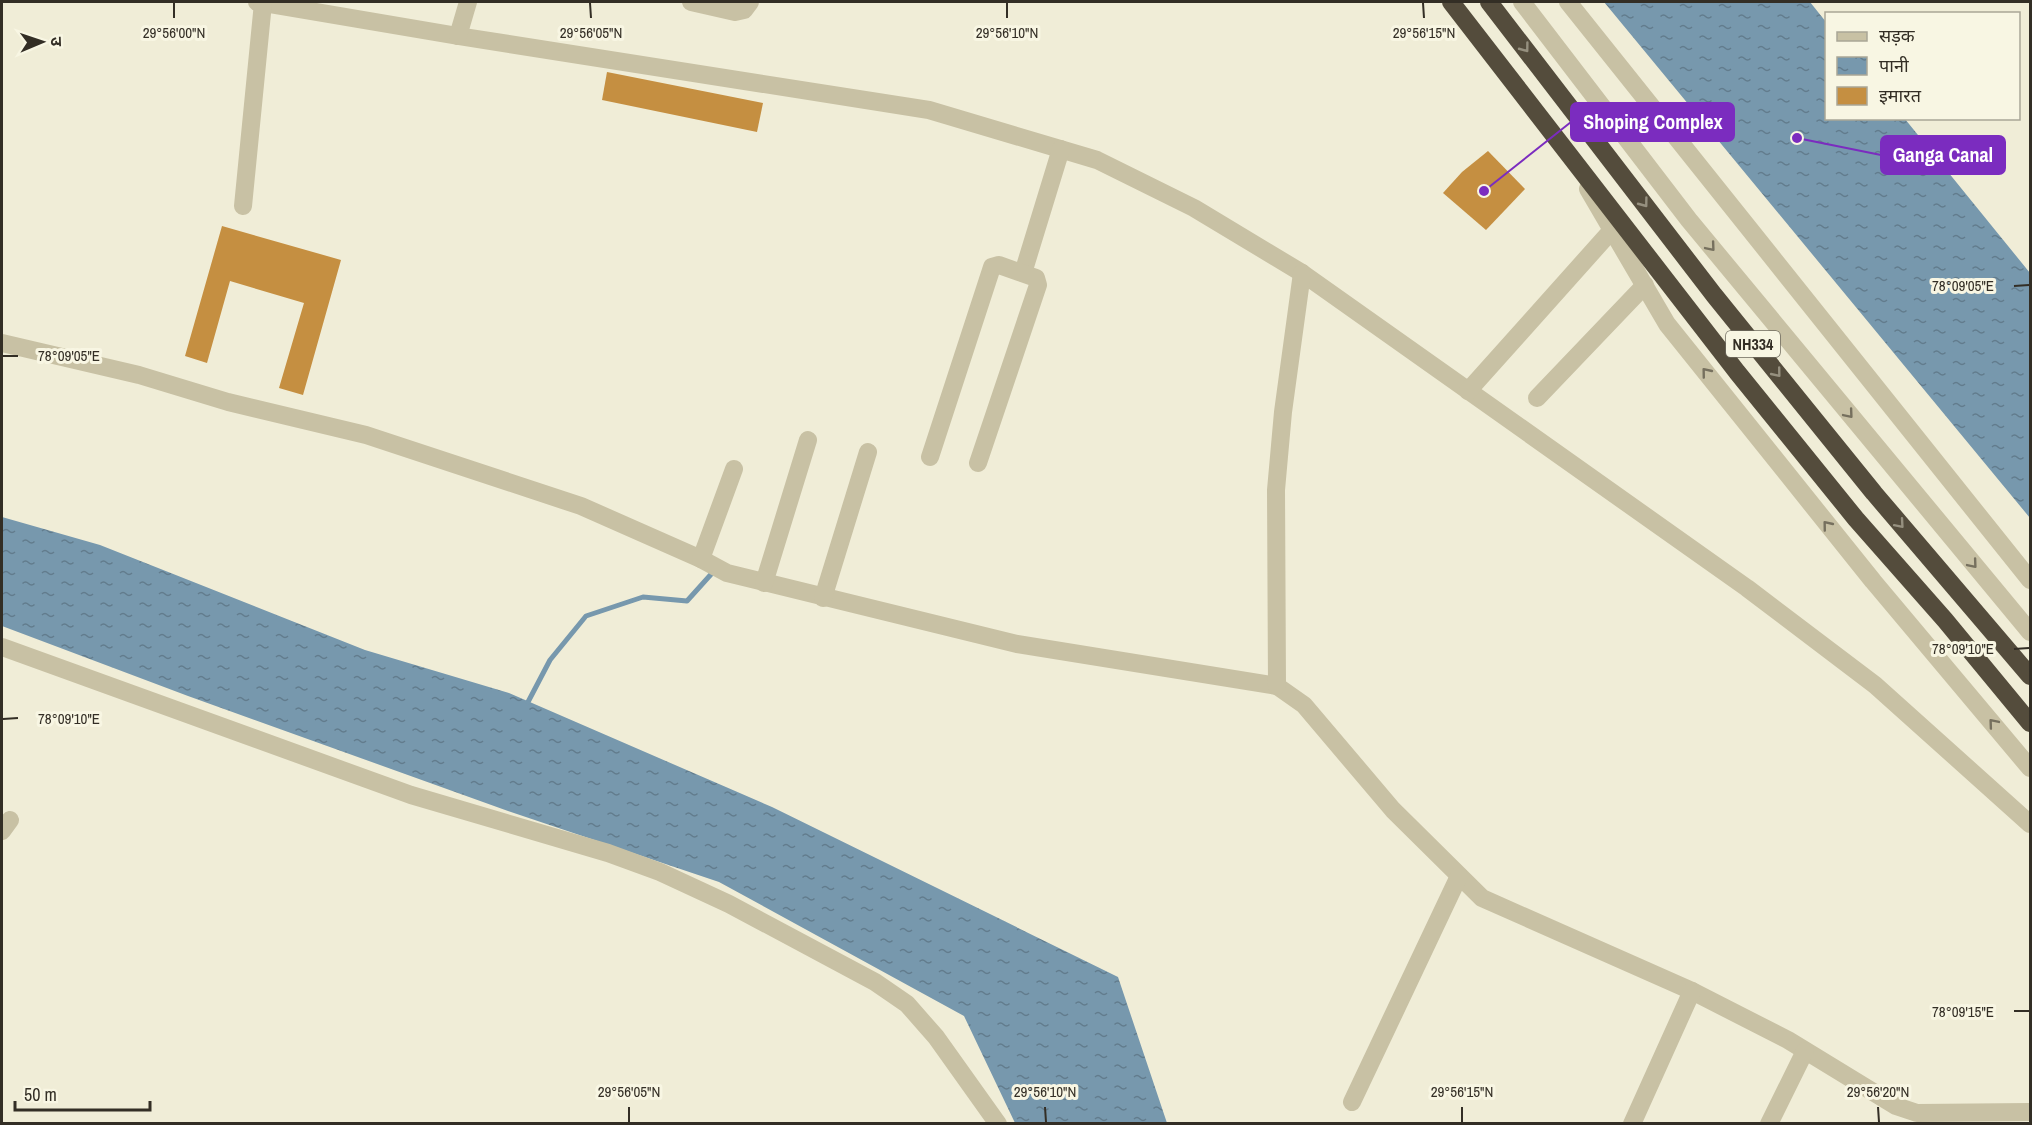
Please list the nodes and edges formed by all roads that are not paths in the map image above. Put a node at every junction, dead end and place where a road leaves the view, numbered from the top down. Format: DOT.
graph roads {
  1 [pos="260,2"];
  2 [pos="468,2"];
  3 [pos="691,2"];
  4 [pos="750,2"];
  5 [pos="1451,2"];
  6 [pos="1490,2"];
  7 [pos="1522,2"];
  8 [pos="1568,2"];
  9 [pos="458,36"];
  10 [pos="1061,149"];
  11 [pos="1564,150"];
  12 [pos="243,206"];
  13 [pos="1612,230"];
  14 [pos="1023,273"];
  15 [pos="1302,273"];
  16 [pos="1644,285"];
  17 [pos="2,343"];
  18 [pos="1468,391"];
  19 [pos="1537,398"];
  20 [pos="808,440"];
  21 [pos="868,452"];
  22 [pos="930,457"];
  23 [pos="978,463"];
  24 [pos="734,469"];
  25 [pos="701,559"];
  26 [pos="2031,580"];
  27 [pos="764,583"];
  28 [pos="823,597"];
  29 [pos="2031,632"];
  30 [pos="2,647"];
  31 [pos="2031,676"];
  32 [pos="1277,686"];
  33 [pos="2031,723"];
  34 [pos="2031,768"];
  35 [pos="2031,824"];
  36 [pos="1460,876"];
  37 [pos="1692,991"];
  38 [pos="1805,1051"];
  39 [pos="1352,1102"];
  40 [pos="2031,1112"];
  41 [pos="998,1124"];
  42 [pos="1632,1124"];
  43 [pos="1769,1124"];
  1 -- 9 [label="street"];
  1 -- 12 [label="street"];
  2 -- 9 [label="street"];
  3 -- 4 [label="street"];
  5 -- 11 [label="highway, NH334"];
  6 -- 31 [label="highway, NH334, one-way"];
  7 -- 29 [label="street, one-way"];
  8 -- 26 [label="street"];
  9 -- 10 [label="street"];
  10 -- 14 [label="street"];
  10 -- 15 [label="street"];
  11 -- 13 [label="street"];
  11 -- 33 [label="highway, NH334"];
  13 -- 16 [label="street"];
  13 -- 18 [label="street"];
  14 -- 22 [label="street"];
  14 -- 23 [label="street"];
  15 -- 18 [label="street"];
  15 -- 32 [label="street"];
  16 -- 19 [label="street"];
  34 -- 16 [label="street, one-way"];
  17 -- 25 [label="street"];
  18 -- 35 [label="street"];
  20 -- 27 [label="street"];
  21 -- 28 [label="street"];
  24 -- 25 [label="street"];
  25 -- 27 [label="street"];
  27 -- 28 [label="street"];
  28 -- 32 [label="street"];
  30 -- 41 [label="street"];
  32 -- 36 [label="street"];
  36 -- 37 [label="street"];
  36 -- 39 [label="street"];
  37 -- 38 [label="street"];
  37 -- 42 [label="street"];
  38 -- 40 [label="street"];
  38 -- 43 [label="street"];
}
